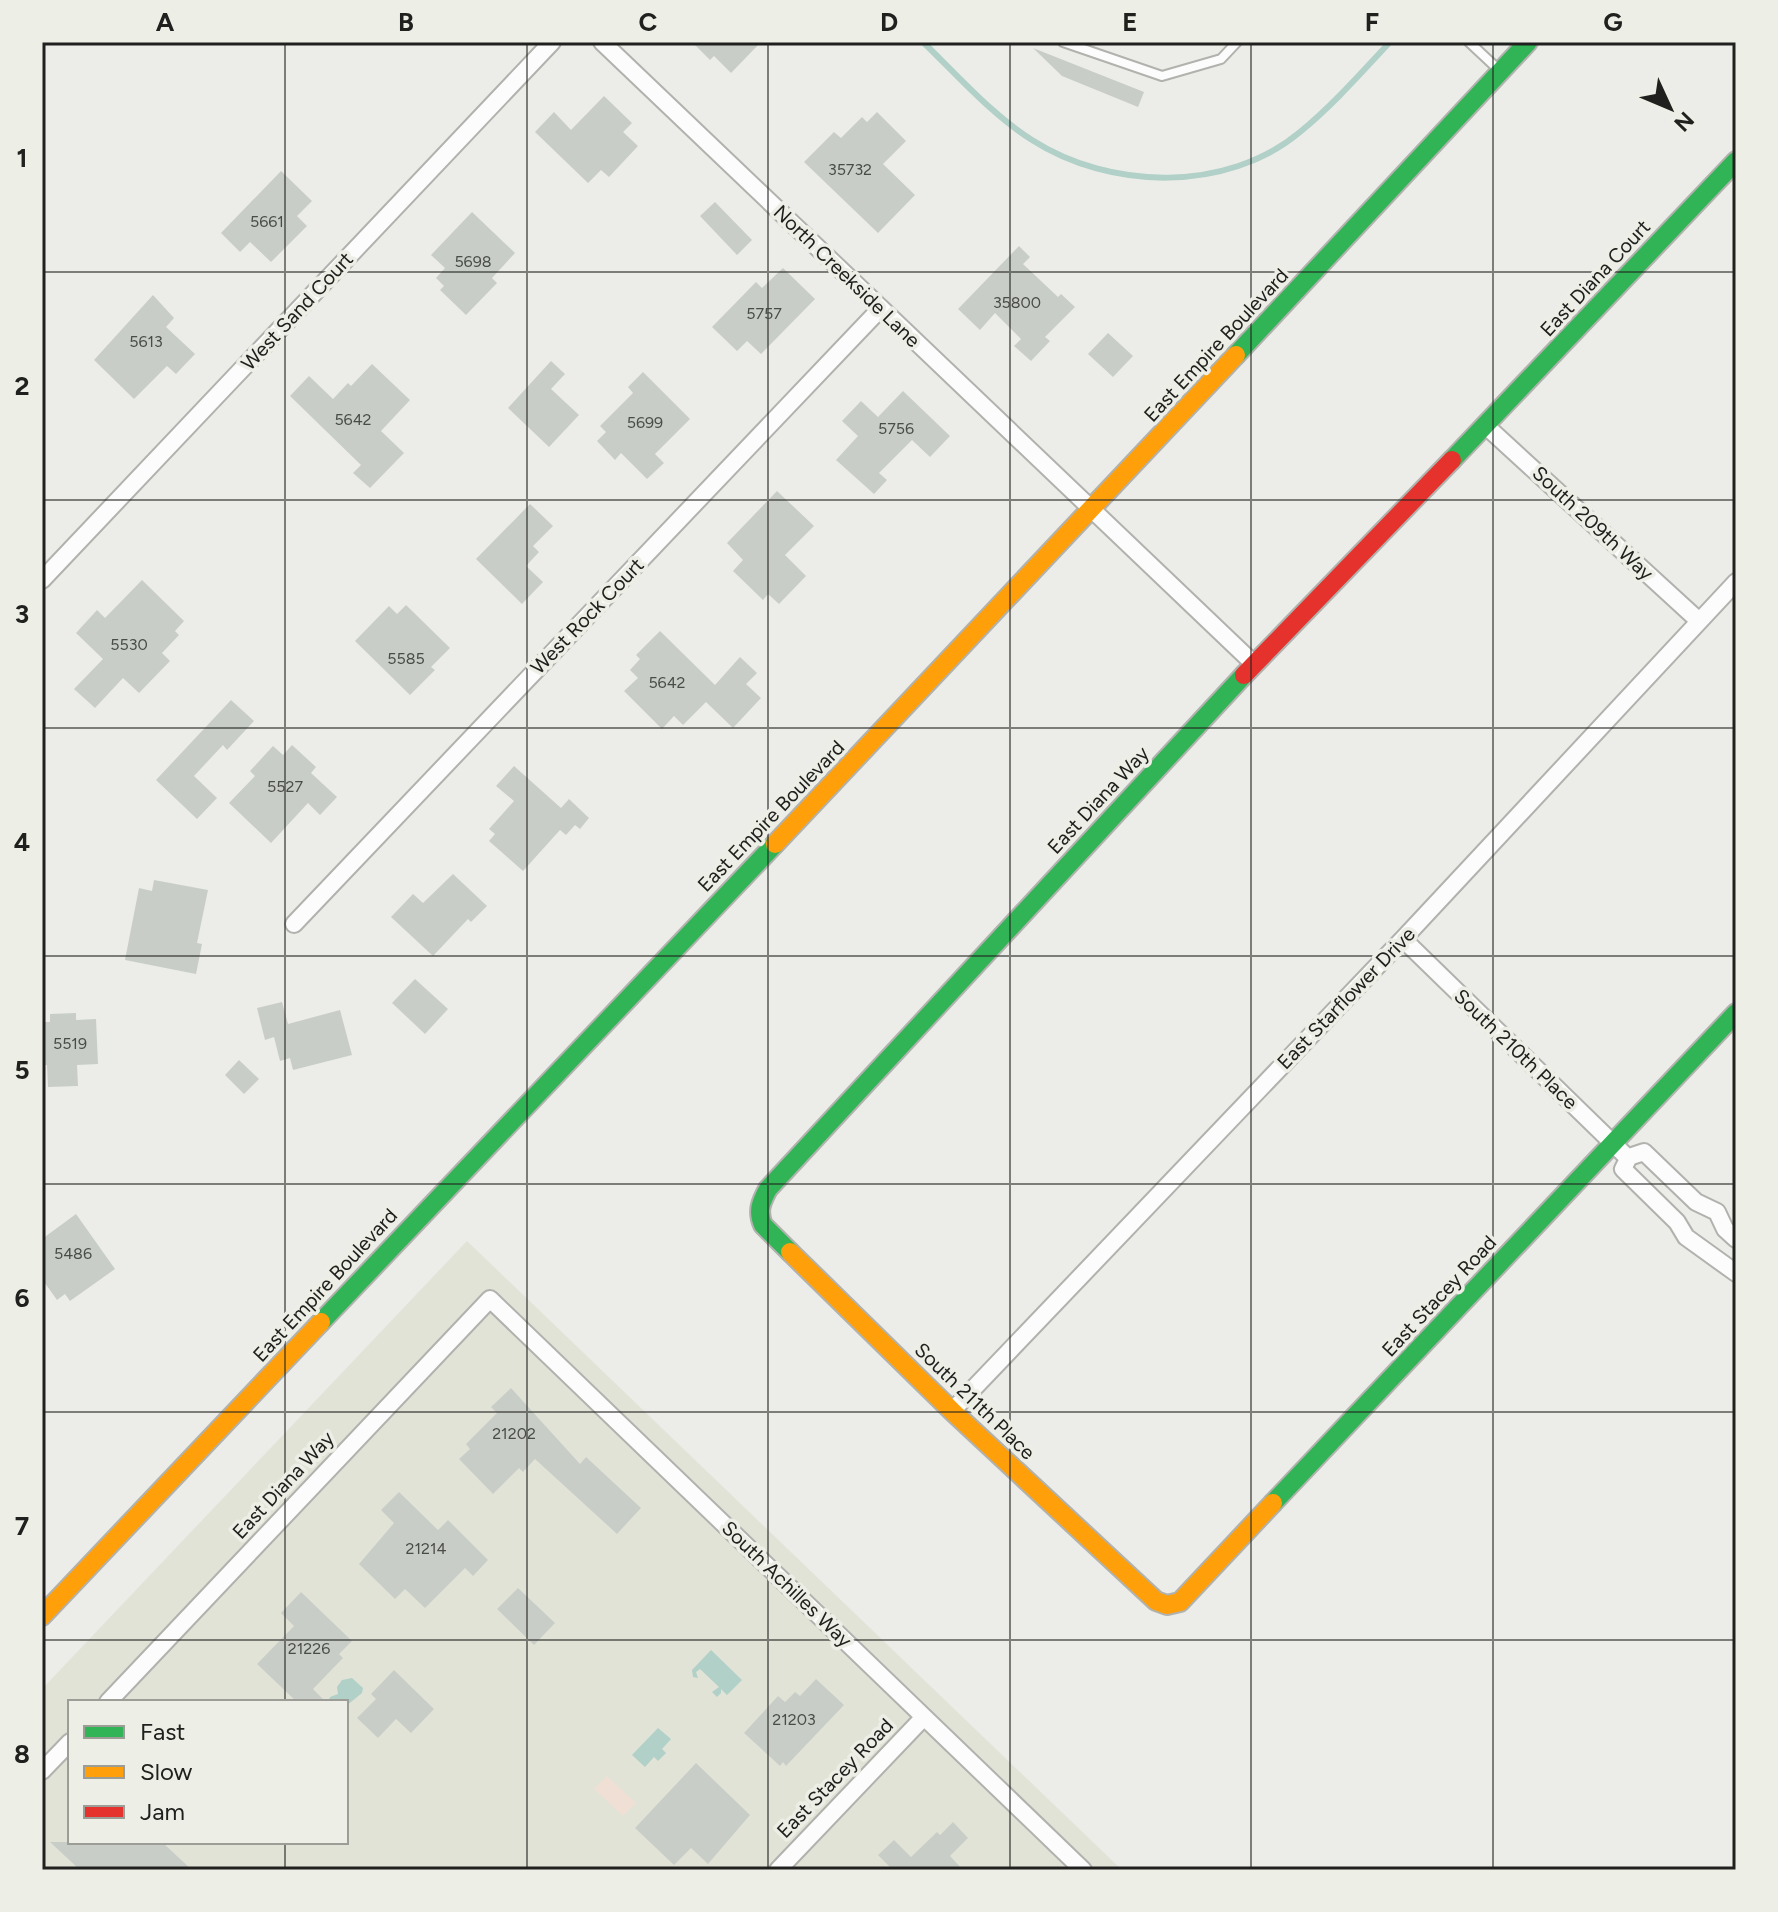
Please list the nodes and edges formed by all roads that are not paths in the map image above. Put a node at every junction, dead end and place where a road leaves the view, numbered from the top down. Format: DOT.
graph roads {
  1 [pos="552,42"];
  2 [pos="602,42"];
  3 [pos="1063,42"];
  4 [pos="1237,42"];
  5 [pos="1469,42"];
  6 [pos="1528,42"];
  7 [pos="1500,72"];
  8 [pos="1736,161"];
  9 [pos="881,308"];
  10 [pos="1486,426"];
  11 [pos="1094,508"];
  12 [pos="42,580"];
  13 [pos="1736,582"];
  14 [pos="1699,621"];
  15 [pos="1254,664"];
  16 [pos="294,924"];
  17 [pos="1403,939"];
  18 [pos="1736,1013"];
  19 [pos="1613,1144"];
  20 [pos="1628,1158"];
  21 [pos="1696,1202"];
  22 [pos="758,1215"];
  23 [pos="1677,1222"];
  24 [pos="1736,1239"];
  25 [pos="1736,1273"];
  26 [pos="490,1299"];
  27 [pos="952,1411"];
  28 [pos="1171,1606"];
  29 [pos="42,1616"];
  30 [pos="110,1700"];
  31 [pos="924,1717"];
  32 [pos="68,1744"];
  33 [pos="42,1771"];
  34 [pos="778,1870"];
  35 [pos="1083,1870"];
  1 -- 12 [label="street, West Sand Court"];
  2 -- 9 [label="street, North Creekside Lane"];
  3 -- 4 [label="lane"];
  5 -- 7 [label="lane"];
  6 -- 7 [label="street, East Empire Boulevard"];
  7 -- 11 [label="street, East Empire Boulevard"];
  8 -- 10 [label="street, East Diana Court"];
  9 -- 11 [label="street, North Creekside Lane"];
  9 -- 16 [label="street, West Rock Court"];
  10 -- 14 [label="street, South 209th Way"];
  10 -- 15 [label="street, East Diana Way"];
  11 -- 15 [label="street"];
  11 -- 29 [label="street, East Empire Boulevard"];
  13 -- 14 [label="street, East Starflower Drive"];
  14 -- 17 [label="street, East Starflower Drive"];
  15 -- 22 [label="street, East Diana Way"];
  17 -- 19 [label="street, South 210th Place"];
  17 -- 27 [label="street, East Starflower Drive"];
  18 -- 19 [label="street, East Stacey Road"];
  19 -- 20 [label="street, South 210th Place"];
  19 -- 28 [label="street, East Stacey Road"];
  20 -- 21 [label="street, South 210th Place"];
  20 -- 23 [label="street, South 210th Place"];
  21 -- 23 [label="street"];
  21 -- 24 [label="street, South 210th Place"];
  22 -- 27 [label="street, South 211th Place"];
  23 -- 25 [label="street, South 210th Place"];
  26 -- 30 [label="street, East Diana Way"];
  26 -- 31 [label="street, South Achilles Way"];
  27 -- 28 [label="street, South 211th Place"];
  31 -- 34 [label="street, East Stacey Road"];
  31 -- 35 [label="street, South Achilles Way"];
  32 -- 33 [label="street"];
}
